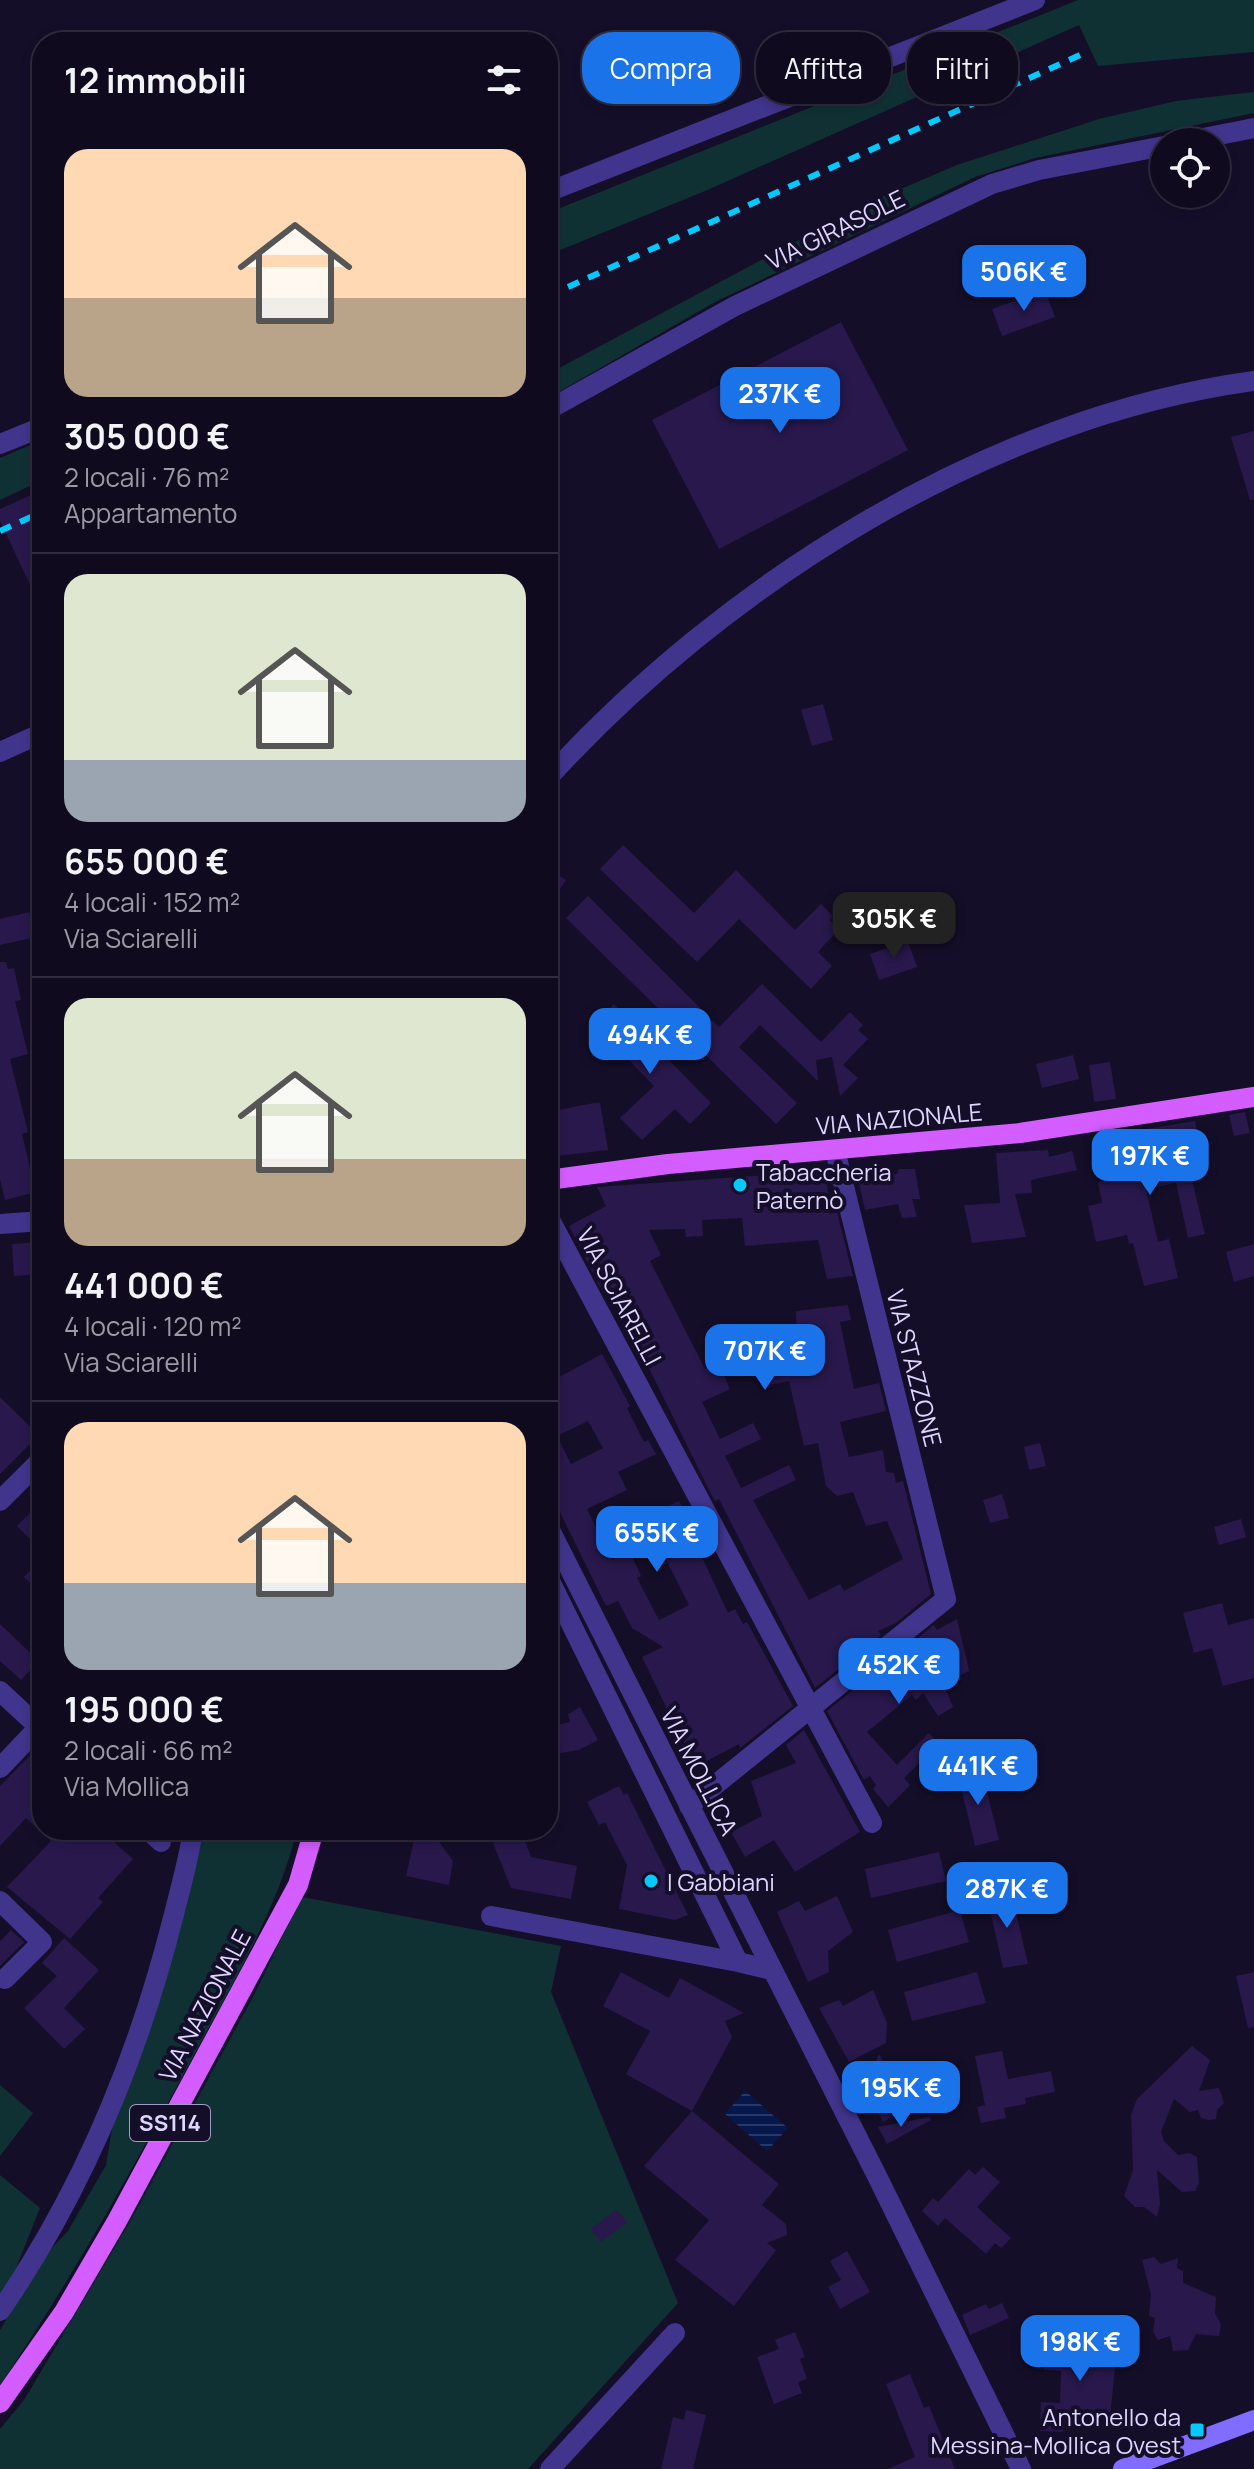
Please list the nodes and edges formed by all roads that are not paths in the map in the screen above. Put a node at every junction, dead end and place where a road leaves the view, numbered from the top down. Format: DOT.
graph roads {
  1 [pos="1035,0"];
  2 [pos="1254,128"];
  3 [pos="1230,133"];
  4 [pos="1150,149"];
  5 [pos="558,188"];
  6 [pos="1254,381"];
  7 [pos="558,404"];
  8 [pos="32,431"];
  9 [pos="0,444"];
  10 [pos="32,738"];
  11 [pos="0,752"];
  12 [pos="558,768"];
  13 [pos="1254,1097"];
  14 [pos="835,1150"];
  15 [pos="558,1179"];
  16 [pos="32,1222"];
  17 [pos="0,1224"];
  18 [pos="558,1235"];
  19 [pos="32,1469"];
  20 [pos="0,1501"];
  21 [pos="558,1546"];
  22 [pos="558,1597"];
  23 [pos="0,1691"];
  24 [pos="810,1712"];
  25 [pos="32,1721"];
  26 [pos="32,1737"];
  27 [pos="0,1768"];
  28 [pos="689,1806"];
  29 [pos="872,1823"];
  30 [pos="191,1840"];
  31 [pos="311,1840"];
  32 [pos="0,1901"];
  33 [pos="491,1916"];
  34 [pos="738,1962"];
  35 [pos="771,1970"];
  36 [pos="5,1979"];
  37 [pos="0,2311"];
  38 [pos="675,2333"];
  39 [pos="0,2403"];
  40 [pos="1254,2420"];
  41 [pos="550,2469"];
  42 [pos="1021,2469"];
  43 [pos="1123,2469"];
  1 -- 5 [label="street"];
  2 -- 3 [label="street"];
  4 -- 7 [label="street, VIA GIRASOLE"];
  6 -- 12 [label="street"];
  8 -- 9 [label="street"];
  10 -- 11 [label="street"];
  13 -- 14 [label="main road, VIA NAZIONALE"];
  14 -- 15 [label="main road, VIA NAZIONALE"];
  14 -- 24 [label="street, VIA STAZZONE"];
  16 -- 17 [label="street"];
  18 -- 24 [label="street, VIA SCIARELLI"];
  19 -- 20 [label="street"];
  21 -- 28 [label="street, VIA MOLLICA"];
  22 -- 34 [label="street"];
  23 -- 25 [label="street"];
  24 -- 28 [label="street"];
  24 -- 29 [label="street, VIA SCIARELLI"];
  26 -- 27 [label="street"];
  28 -- 35 [label="street, VIA MOLLICA"];
  30 -- 37 [label="street"];
  31 -- 39 [label="main road, VIA NAZIONALE / SS114"];
  32 -- 36 [label="street"];
  33 -- 34 [label="street"];
  34 -- 35 [label="street"];
  35 -- 42 [label="street, VIA MOLLICA"];
  38 -- 41 [label="street"];
  40 -- 43 [label="main road"];
}
